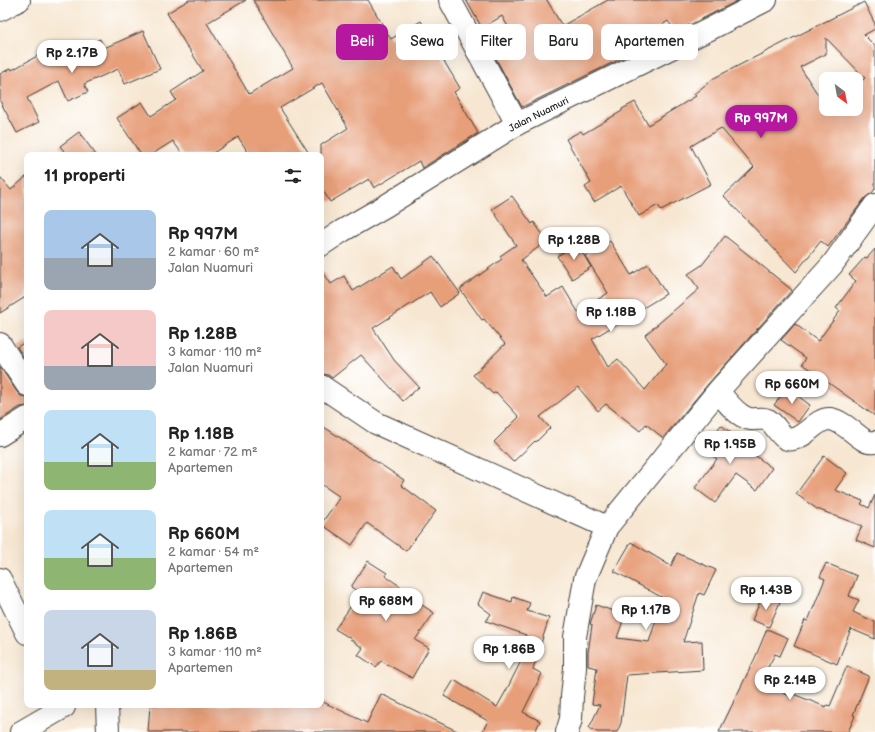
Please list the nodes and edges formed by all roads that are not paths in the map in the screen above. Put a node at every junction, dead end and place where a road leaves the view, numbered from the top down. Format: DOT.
graph roads {
  1 [pos="19,0"];
  2 [pos="450,0"];
  3 [pos="766,0"];
  4 [pos="0,10"];
  5 [pos="517,124"];
  6 [pos="875,205"];
  7 [pos="324,243"];
  8 [pos="0,344"];
  9 [pos="24,380"];
  10 [pos="324,388"];
  11 [pos="718,391"];
  12 [pos="24,420"];
  13 [pos="0,435"];
  14 [pos="875,442"];
  15 [pos="607,527"];
  16 [pos="0,579"];
  17 [pos="24,627"];
  18 [pos="62,708"];
  19 [pos="107,708"];
  20 [pos="21,732"];
  21 [pos="108,732"];
  22 [pos="567,732"];
  1 -- 4 [label="street"];
  2 -- 5 [label="street"];
  3 -- 5 [label="street, Jalan Nuamuri"];
  5 -- 7 [label="street, Jalan Nuamuri"];
  6 -- 11 [label="street"];
  8 -- 9 [label="street"];
  10 -- 15 [label="street"];
  11 -- 14 [label="street"];
  11 -- 15 [label="street"];
  12 -- 13 [label="street"];
  15 -- 22 [label="street"];
  16 -- 17 [label="street"];
  18 -- 20 [label="street"];
  19 -- 21 [label="street"];
}
